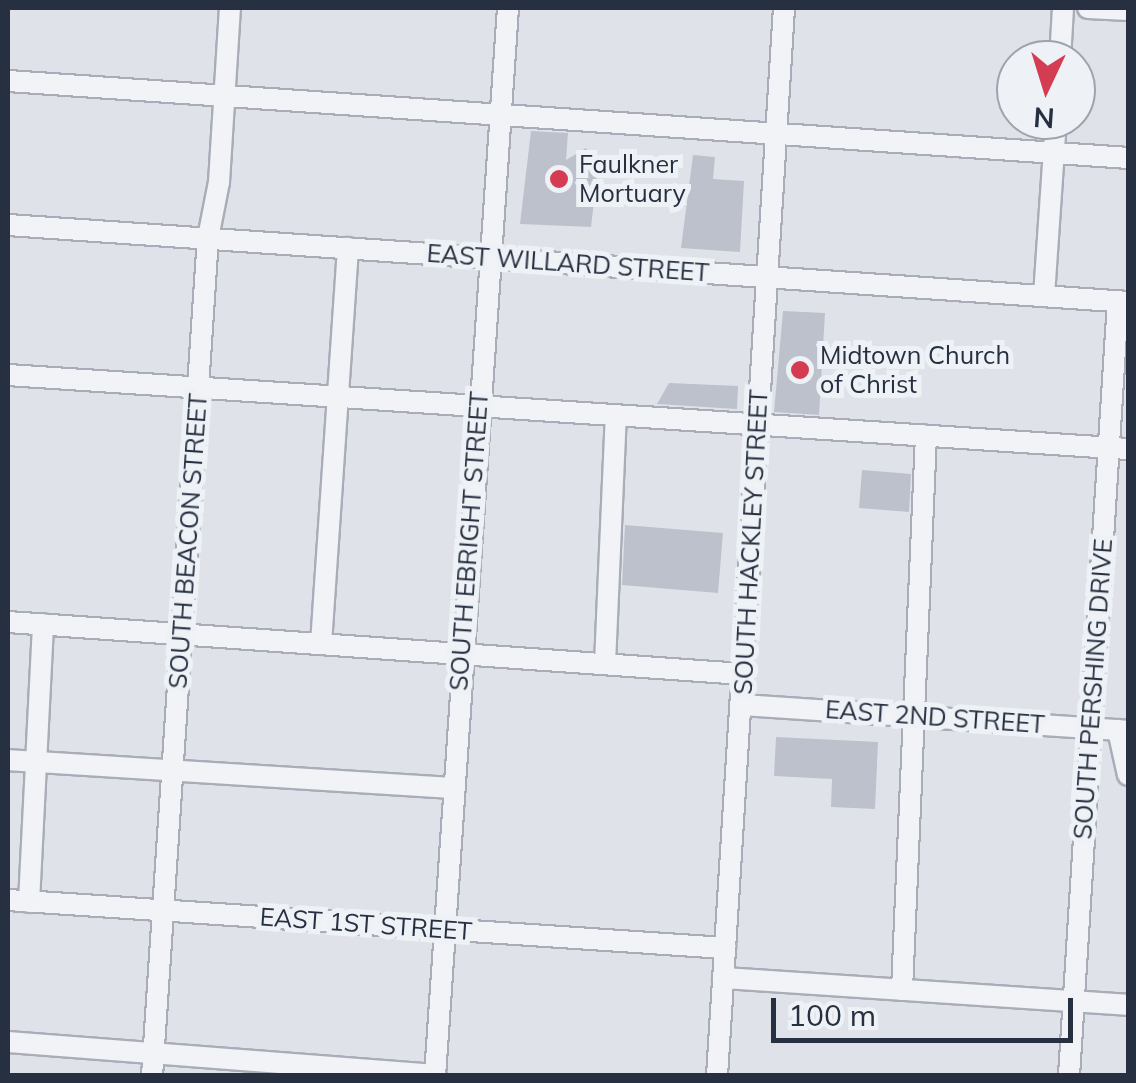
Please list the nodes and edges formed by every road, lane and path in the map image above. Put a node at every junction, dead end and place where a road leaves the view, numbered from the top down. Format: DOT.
graph roads {
  1 [pos="230,8"];
  2 [pos="508,8"];
  3 [pos="784,8"];
  4 [pos="1063,8"];
  5 [pos="1088,8"];
  6 [pos="1128,10"];
  7 [pos="1061,40"];
  8 [pos="8,81"];
  9 [pos="224,96"];
  10 [pos="501,114"];
  11 [pos="776,135"];
  12 [pos="1055,140"];
  13 [pos="1054,153"];
  14 [pos="1128,158"];
  15 [pos="8,225"];
  16 [pos="208,238"];
  17 [pos="348,248"];
  18 [pos="488,258"];
  19 [pos="767,276"];
  20 [pos="1044,296"];
  21 [pos="1123,302"];
  22 [pos="8,375"];
  23 [pos="198,390"];
  24 [pos="338,398"];
  25 [pos="478,408"];
  26 [pos="616,416"];
  27 [pos="758,426"];
  28 [pos="926,436"];
  29 [pos="1118,449"];
  30 [pos="8,622"];
  31 [pos="43,624"];
  32 [pos="182,634"];
  33 [pos="322,644"];
  34 [pos="462,654"];
  35 [pos="604,664"];
  36 [pos="742,674"];
  37 [pos="742,704"];
  38 [pos="916,716"];
  39 [pos="1091,728"];
  40 [pos="1123,730"];
  41 [pos="8,760"];
  42 [pos="34,762"];
  43 [pos="173,772"];
  44 [pos="1128,775"];
  45 [pos="454,788"];
  46 [pos="18,901"];
  47 [pos="164,910"];
  48 [pos="445,930"];
  49 [pos="726,948"];
  50 [pos="723,978"];
  51 [pos="902,990"];
  52 [pos="1074,1002"];
  53 [pos="1128,1005"];
  54 [pos="8,1042"];
  55 [pos="154,1051"];
  56 [pos="436,1075"];
  57 [pos="152,1076"];
  58 [pos="718,1076"];
  59 [pos="1069,1076"];
  1 -- 9 [label="street, SOUTH BEACON STREET"];
  2 -- 10 [label="street, SOUTH EBRIGHT STREET"];
  3 -- 11 [label="street, SOUTH HACKLEY STREET"];
  4 -- 7 [label="street"];
  5 -- 6 [label="street"];
  8 -- 9 [label="street"];
  9 -- 10 [label="street"];
  9 -- 16 [label="street, SOUTH BEACON STREET"];
  10 -- 11 [label="street"];
  10 -- 18 [label="street, SOUTH EBRIGHT STREET"];
  11 -- 13 [label="street"];
  11 -- 19 [label="street, SOUTH HACKLEY STREET"];
  12 -- 13 [label="street"];
  13 -- 14 [label="street"];
  13 -- 20 [label="street"];
  15 -- 16 [label="street, EAST WILLARD STREET"];
  16 -- 17 [label="street, EAST WILLARD STREET"];
  16 -- 23 [label="street, SOUTH BEACON STREET"];
  17 -- 18 [label="street, EAST WILLARD STREET"];
  17 -- 24 [label="street"];
  18 -- 19 [label="street, EAST WILLARD STREET"];
  18 -- 25 [label="street, SOUTH EBRIGHT STREET"];
  19 -- 20 [label="street, EAST WILLARD STREET"];
  19 -- 27 [label="street, SOUTH HACKLEY STREET"];
  20 -- 21 [label="street, EAST WILLARD STREET"];
  21 -- 29 [label="street, SOUTH PERSHING DRIVE"];
  22 -- 23 [label="street"];
  23 -- 24 [label="street"];
  23 -- 32 [label="street, SOUTH BEACON STREET"];
  24 -- 25 [label="street"];
  24 -- 33 [label="street"];
  25 -- 26 [label="street"];
  25 -- 34 [label="street, SOUTH EBRIGHT STREET"];
  26 -- 27 [label="street"];
  26 -- 35 [label="street"];
  27 -- 28 [label="street"];
  27 -- 36 [label="street, SOUTH HACKLEY STREET"];
  28 -- 29 [label="street"];
  28 -- 38 [label="street"];
  29 -- 39 [label="street, SOUTH PERSHING DRIVE"];
  30 -- 31 [label="street"];
  31 -- 32 [label="street"];
  31 -- 42 [label="street"];
  32 -- 33 [label="street"];
  32 -- 43 [label="street, SOUTH BEACON STREET"];
  33 -- 34 [label="street"];
  34 -- 35 [label="street"];
  34 -- 45 [label="street, SOUTH EBRIGHT STREET"];
  35 -- 36 [label="street"];
  36 -- 37 [label="street, SOUTH HACKLEY STREET"];
  37 -- 38 [label="street, EAST 2ND STREET"];
  37 -- 49 [label="street, SOUTH HACKLEY STREET"];
  38 -- 39 [label="street, EAST 2ND STREET"];
  38 -- 51 [label="street"];
  39 -- 40 [label="street, EAST 2ND STREET"];
  39 -- 52 [label="street, SOUTH PERSHING DRIVE"];
  40 -- 44 [label="street"];
  41 -- 42 [label="street"];
  42 -- 43 [label="street"];
  42 -- 46 [label="street"];
  43 -- 45 [label="street"];
  43 -- 47 [label="street, SOUTH BEACON STREET"];
  45 -- 48 [label="street, SOUTH EBRIGHT STREET"];
  46 -- 47 [label="street, EAST 1ST STREET"];
  47 -- 48 [label="street, EAST 1ST STREET"];
  47 -- 55 [label="street, SOUTH BEACON STREET"];
  48 -- 49 [label="street, EAST 1ST STREET"];
  48 -- 56 [label="street, SOUTH EBRIGHT STREET"];
  49 -- 50 [label="street, SOUTH HACKLEY STREET"];
  50 -- 51 [label="street"];
  50 -- 58 [label="street, SOUTH HACKLEY STREET"];
  51 -- 52 [label="street"];
  52 -- 53 [label="street"];
  52 -- 59 [label="street, SOUTH PERSHING DRIVE"];
  54 -- 55 [label="street"];
  55 -- 56 [label="street"];
  55 -- 57 [label="street, SOUTH BEACON STREET"];
}
